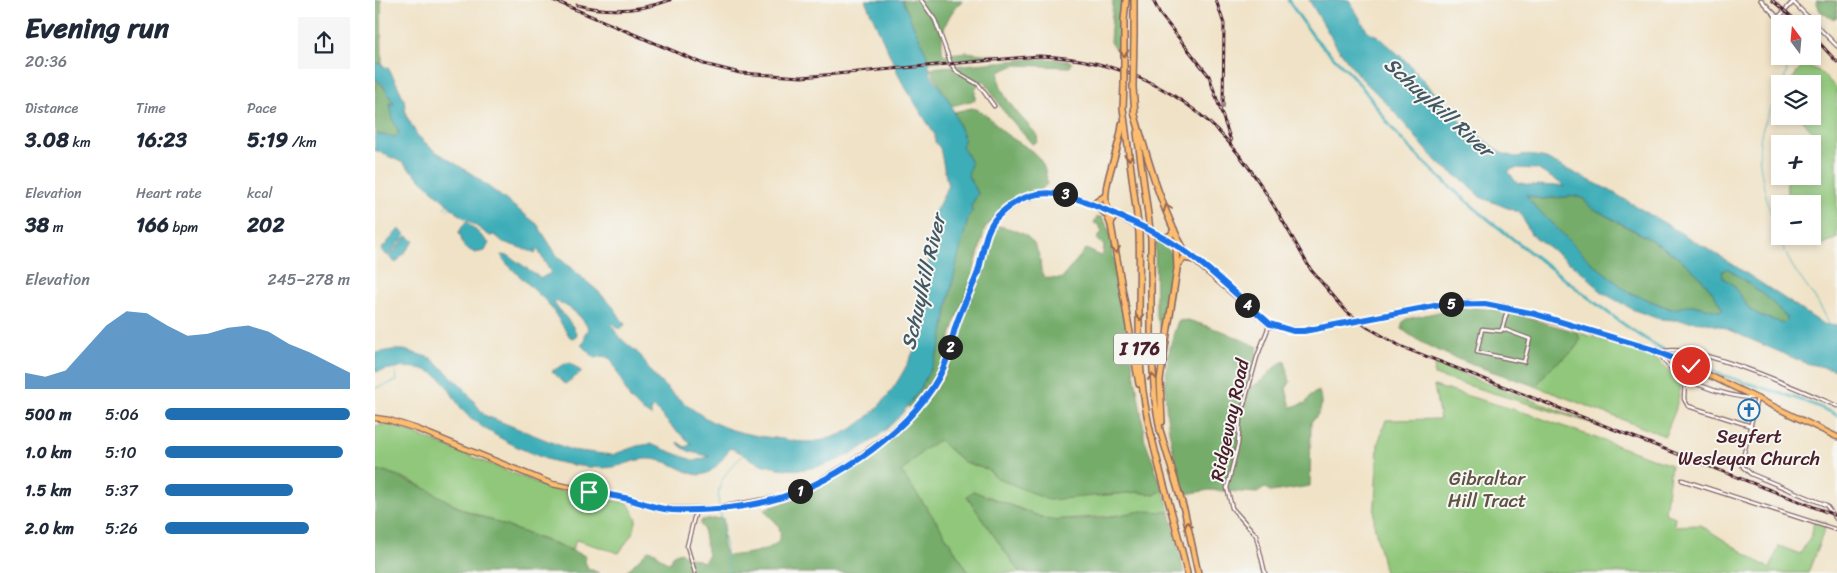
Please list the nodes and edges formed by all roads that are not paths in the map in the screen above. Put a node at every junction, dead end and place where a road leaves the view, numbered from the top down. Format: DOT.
graph roads {
  1 [pos="921,0"];
  2 [pos="1134,0"];
  3 [pos="1761,0"];
  4 [pos="1126,1"];
  5 [pos="1794,1"];
  6 [pos="1837,46"];
  7 [pos="994,106"];
  8 [pos="1123,108"];
  9 [pos="1135,112"];
  10 [pos="1105,196"];
  11 [pos="1095,206"];
  12 [pos="1109,212"];
  13 [pos="1119,216"];
  14 [pos="1111,224"];
  15 [pos="1174,228"];
  16 [pos="1164,238"];
  17 [pos="1176,245"];
  18 [pos="1186,253"];
  19 [pos="1195,260"];
  20 [pos="1177,266"];
  21 [pos="1507,310"];
  22 [pos="1270,324"];
  23 [pos="1503,328"];
  24 [pos="1661,352"];
  25 [pos="1685,380"];
  26 [pos="1757,398"];
  27 [pos="1837,406"];
  28 [pos="375,418"];
  29 [pos="1751,426"];
  30 [pos="1837,437"];
  31 [pos="1169,459"];
  32 [pos="1158,462"];
  33 [pos="1683,480"];
  34 [pos="696,510"];
  35 [pos="1837,520"];
  36 [pos="1837,530"];
  37 [pos="695,573"];
  38 [pos="1187,573"];
  39 [pos="1198,573"];
  40 [pos="1265,573"];
  1 -- 7 [label="street"];
  2 -- 9 [label="highway, I 176, bridge"];
  3 -- 5 [label="street"];
  4 -- 8 [label="highway, I 176, one-way, bridge"];
  5 -- 6 [label="street"];
  8 -- 10 [label="highway"];
  8 -- 32 [label="highway, I 176, one-way, bridge"];
  15 -- 9 [label="highway, one-way"];
  31 -- 9 [label="highway, I 176, one-way, bridge"];
  10 -- 11 [label="highway"];
  10 -- 12 [label="highway"];
  11 -- 12 [label="main road"];
  11 -- 14 [label="highway"];
  11 -- 34 [label="main road"];
  12 -- 13 [label="main road"];
  13 -- 14 [label="highway"];
  13 -- 16 [label="main road"];
  14 -- 32 [label="highway, one-way"];
  15 -- 16 [label="highway"];
  15 -- 18 [label="highway"];
  16 -- 17 [label="main road"];
  17 -- 18 [label="main road"];
  17 -- 20 [label="highway"];
  18 -- 19 [label="main road"];
  19 -- 20 [label="highway"];
  19 -- 22 [label="main road"];
  20 -- 31 [label="highway"];
  21 -- 22 [label="main road"];
  21 -- 23 [label="street"];
  21 -- 24 [label="main road"];
  22 -- 40 [label="street, Ridgeway Road"];
  23 -- 23 [label="street"];
  24 -- 25 [label="street"];
  24 -- 26 [label="main road"];
  24 -- 27 [label="street"];
  25 -- 26 [label="street"];
  25 -- 29 [label="street"];
  26 -- 29 [label="street"];
  26 -- 30 [label="main road"];
  28 -- 34 [label="main road"];
  29 -- 35 [label="street"];
  39 -- 31 [label="highway, I 176, one-way"];
  32 -- 38 [label="highway, I 176"];
  33 -- 36 [label="street"];
  34 -- 37 [label="street"];
}
